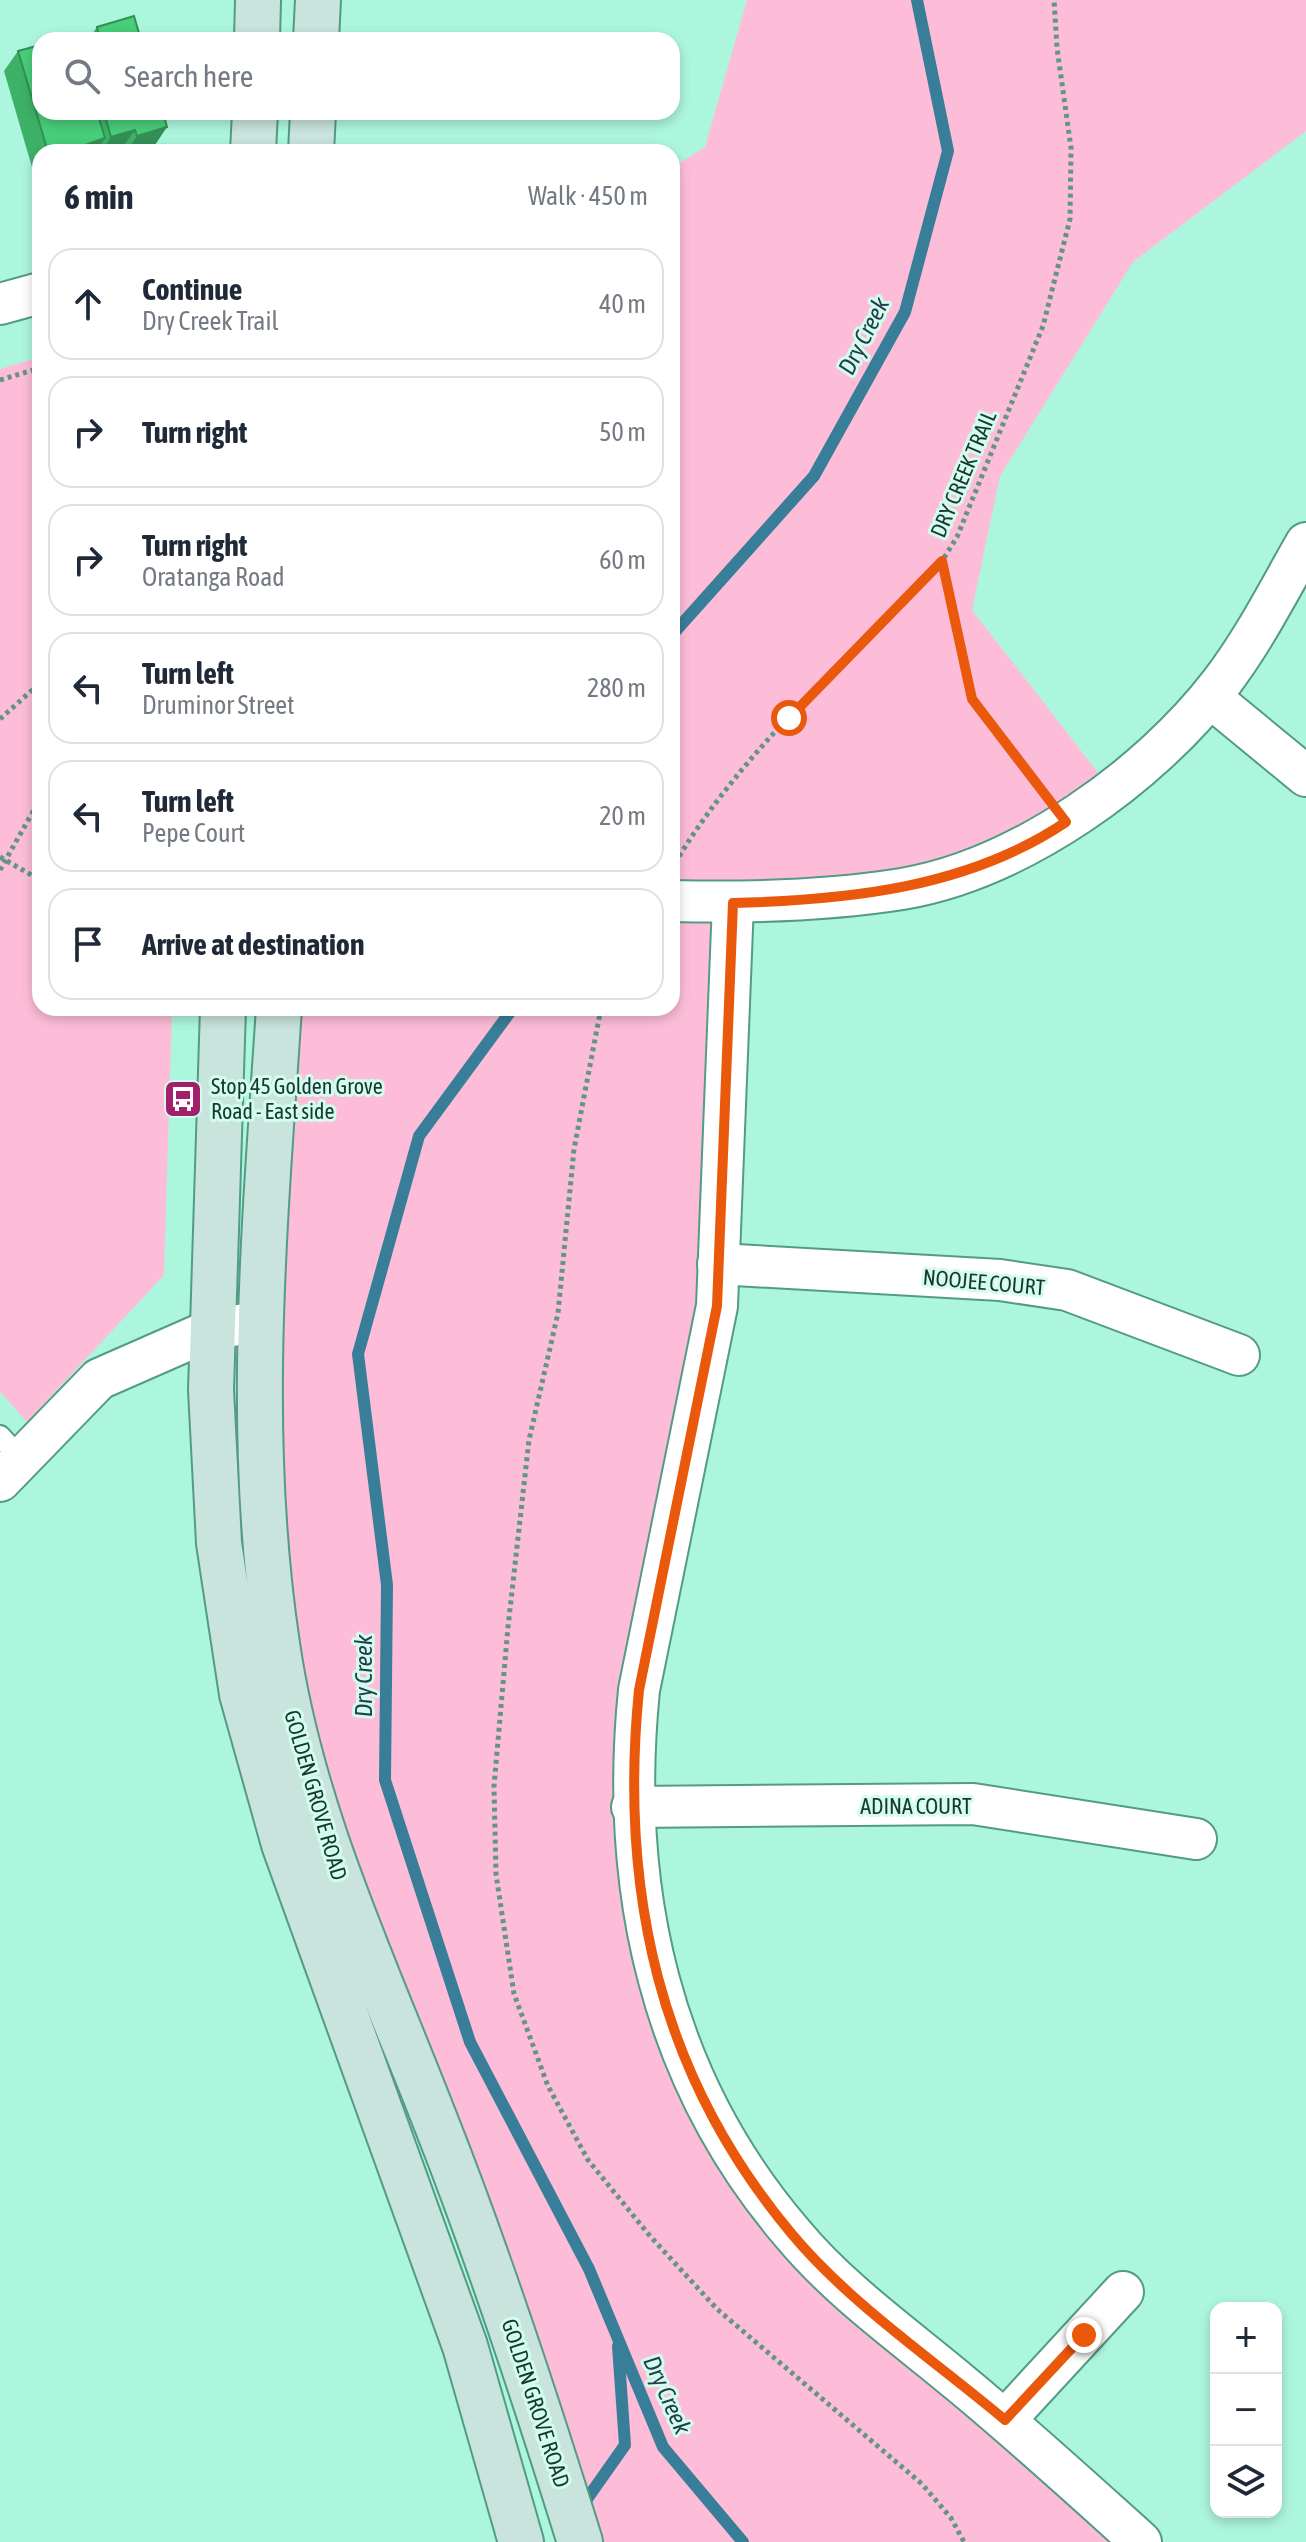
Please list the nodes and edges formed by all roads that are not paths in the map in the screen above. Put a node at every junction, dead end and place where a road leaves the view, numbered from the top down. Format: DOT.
graph roads {
  1 [pos="258,0"];
  2 [pos="318,0"];
  3 [pos="257,32"];
  4 [pos="316,32"];
  5 [pos="255,120"];
  6 [pos="313,120"];
  7 [pos="253,144"];
  8 [pos="311,144"];
  9 [pos="32,295"];
  10 [pos="0,304"];
  11 [pos="1306,543"];
  12 [pos="1210,697"];
  13 [pos="1306,776"];
  14 [pos="680,901"];
  15 [pos="733,903"];
  16 [pos="223,1016"];
  17 [pos="278,1016"];
  18 [pos="718,1264"];
  19 [pos="258,1322"];
  20 [pos="213,1329"];
  21 [pos="1239,1355"];
  22 [pos="7,1459"];
  23 [pos="632,1807"];
  24 [pos="304,1839"];
  25 [pos="1196,1839"];
  26 [pos="1123,2292"];
  27 [pos="1005,2420"];
  28 [pos="521,2542"];
  29 [pos="580,2542"];
  30 [pos="1141,2542"];
  1 -- 3 [label="main road"];
  2 -- 4 [label="main road"];
  5 -- 7 [label="main road"];
  6 -- 8 [label="main road"];
  9 -- 10 [label="street"];
  11 -- 12 [label="street"];
  12 -- 13 [label="street"];
  12 -- 15 [label="street"];
  14 -- 15 [label="street"];
  15 -- 18 [label="street"];
  16 -- 20 [label="main road, GOLDEN GROVE ROAD"];
  17 -- 19 [label="main road, GOLDEN GROVE ROAD"];
  18 -- 21 [label="street, NOOJEE COURT"];
  18 -- 23 [label="street"];
  19 -- 20 [label="street"];
  19 -- 24 [label="main road, GOLDEN GROVE ROAD"];
  20 -- 22 [label="street"];
  20 -- 24 [label="main road, GOLDEN GROVE ROAD"];
  23 -- 25 [label="street, ADINA COURT"];
  23 -- 27 [label="street"];
  24 -- 28 [label="main road, GOLDEN GROVE ROAD"];
  24 -- 29 [label="main road, GOLDEN GROVE ROAD"];
  26 -- 27 [label="street"];
  27 -- 30 [label="street"];
}
